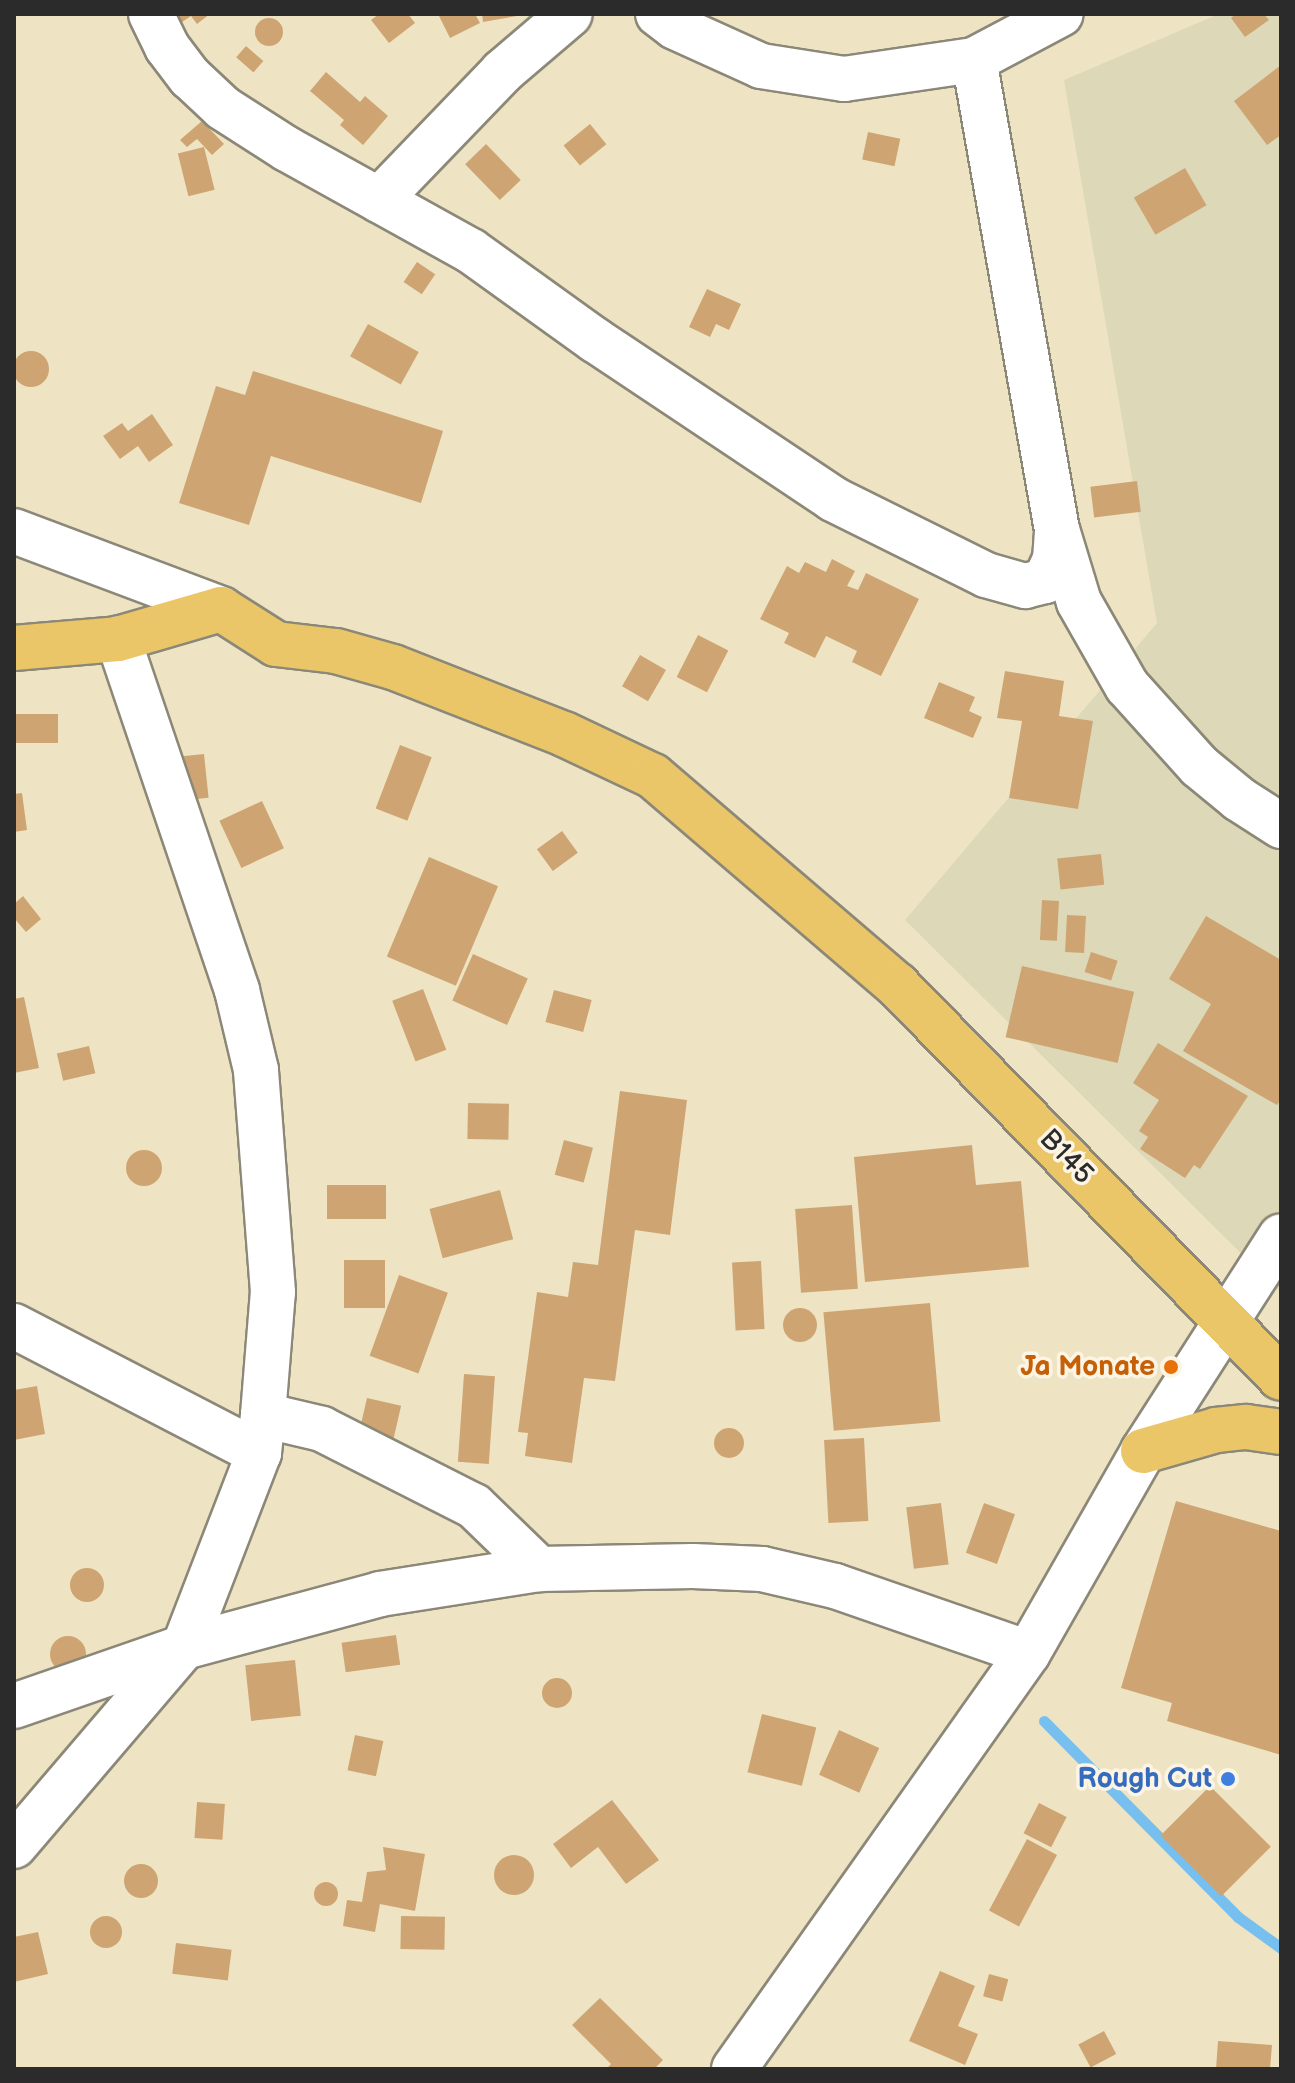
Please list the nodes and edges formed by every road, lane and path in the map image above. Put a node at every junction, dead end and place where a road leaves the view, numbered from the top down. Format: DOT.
graph roads {
  1 [pos="151,14"];
  2 [pos="570,14"];
  3 [pos="658,14"];
  4 [pos="1061,14"];
  5 [pos="974,60"];
  6 [pos="379,200"];
  7 [pos="1057,530"];
  8 [pos="14,531"];
  9 [pos="221,609"];
  10 [pos="118,639"];
  11 [pos="14,648"];
  12 [pos="1281,826"];
  13 [pos="1281,1236"];
  14 [pos="1226,1320"];
  15 [pos="14,1326"];
  16 [pos="1281,1378"];
  17 [pos="1281,1432"];
  18 [pos="261,1434"];
  19 [pos="1143,1451"];
  20 [pos="539,1569"];
  21 [pos="184,1647"];
  22 [pos="1028,1653"];
  23 [pos="14,1706"];
  24 [pos="14,1846"];
  25 [pos="734,2069"];
  1 -- 6 [label="street"];
  2 -- 6 [label="street"];
  3 -- 5 [label="street"];
  4 -- 5 [label="street"];
  5 -- 7 [label="street"];
  6 -- 7 [label="street"];
  7 -- 12 [label="street"];
  8 -- 9 [label="street"];
  9 -- 10 [label="main road"];
  9 -- 14 [label="main road, B145 / B145"];
  10 -- 11 [label="main road"];
  10 -- 18 [label="street"];
  13 -- 14 [label="street"];
  14 -- 16 [label="main road, B145 / B145"];
  14 -- 19 [label="street"];
  15 -- 18 [label="street"];
  17 -- 19 [label="main road"];
  18 -- 20 [label="street"];
  18 -- 21 [label="street"];
  19 -- 22 [label="street"];
  20 -- 21 [label="street"];
  20 -- 22 [label="street"];
  21 -- 23 [label="street"];
  21 -- 24 [label="street"];
  22 -- 25 [label="street"];
}
